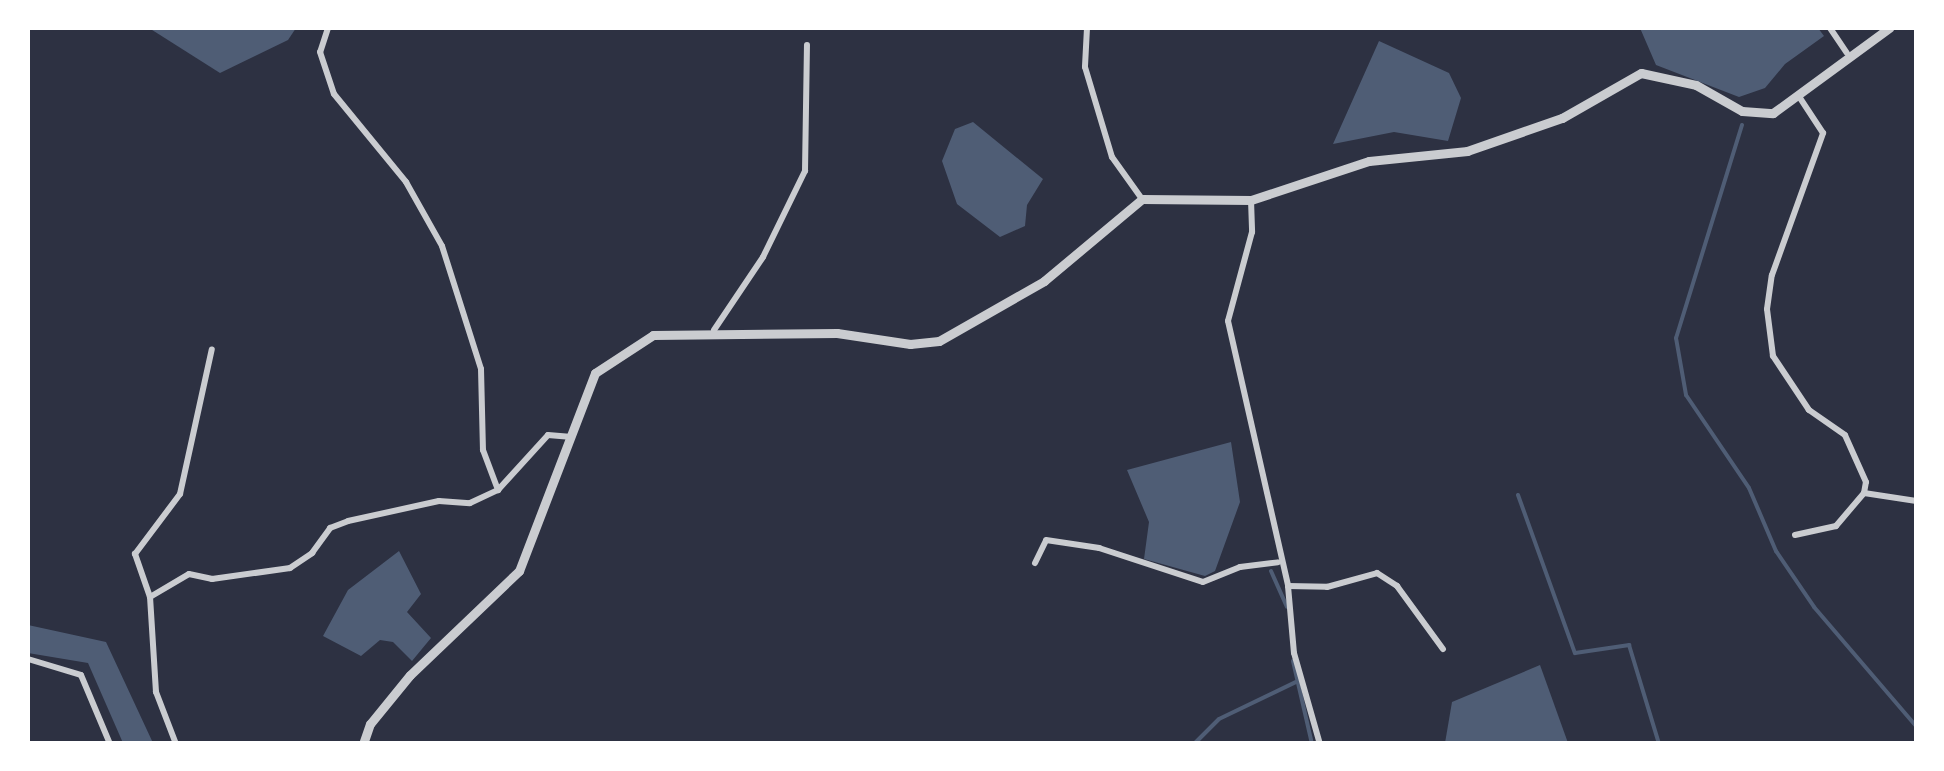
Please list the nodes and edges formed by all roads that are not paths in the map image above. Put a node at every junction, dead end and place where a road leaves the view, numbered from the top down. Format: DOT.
graph roads {
  1 [pos="328,28"];
  2 [pos="1087,28"];
  3 [pos="1830,28"];
  4 [pos="1889,28"];
  5 [pos="806,45"];
  6 [pos="1847,53"];
  7 [pos="1798,94"];
  8 [pos="1142,198"];
  9 [pos="1251,200"];
  10 [pos="714,330"];
  11 [pos="212,349"];
  12 [pos="573,437"];
  13 [pos="498,490"];
  14 [pos="1864,493"];
  15 [pos="1916,501"];
  16 [pos="1795,535"];
  17 [pos="1278,562"];
  18 [pos="1035,563"];
  19 [pos="1288,586"];
  20 [pos="150,596"];
  21 [pos="1444,650"];
  22 [pos="28,659"];
  23 [pos="110,744"];
  24 [pos="176,744"];
  25 [pos="362,744"];
  26 [pos="1320,744"];
  1 -- 13 [label="street"];
  2 -- 8 [label="street"];
  3 -- 6 [label="street"];
  4 -- 6 [label="street"];
  5 -- 10 [label="street"];
  6 -- 7 [label="street"];
  7 -- 9 [label="street"];
  7 -- 14 [label="street"];
  8 -- 9 [label="street"];
  8 -- 10 [label="street"];
  9 -- 17 [label="street"];
  10 -- 12 [label="street"];
  11 -- 20 [label="street"];
  12 -- 13 [label="street"];
  12 -- 25 [label="street"];
  13 -- 20 [label="street"];
  14 -- 15 [label="street"];
  14 -- 16 [label="street"];
  17 -- 18 [label="street"];
  17 -- 19 [label="street"];
  19 -- 21 [label="street"];
  19 -- 26 [label="street"];
  20 -- 24 [label="street"];
  22 -- 23 [label="street"];
}
